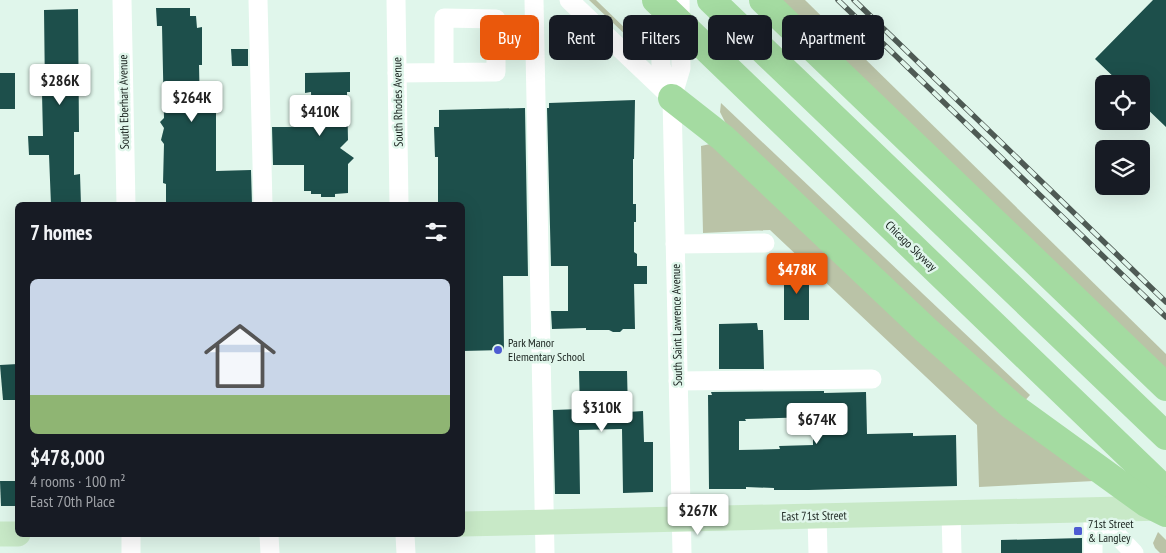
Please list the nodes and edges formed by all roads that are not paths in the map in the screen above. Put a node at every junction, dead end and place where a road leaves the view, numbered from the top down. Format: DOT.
graph roads {
  1 [pos="122,0"];
  2 [pos="258,0"];
  3 [pos="396,0"];
  4 [pos="534,0"];
  5 [pos="569,0"];
  6 [pos="656,0"];
  7 [pos="660,0"];
  8 [pos="680,0"];
  9 [pos="763,0"];
  10 [pos="715,4"];
  11 [pos="444,72"];
  12 [pos="397,73"];
  13 [pos="672,98"];
  14 [pos="126,202"];
  15 [pos="263,202"];
  16 [pos="399,202"];
  17 [pos="765,243"];
  18 [pos="675,244"];
  19 [pos="872,379"];
  20 [pos="678,381"];
  21 [pos="1166,388"];
  22 [pos="1166,436"];
  23 [pos="1159,484"];
  24 [pos="1166,508"];
  25 [pos="1093,510"];
  26 [pos="951,513"];
  27 [pos="1166,513"];
  28 [pos="817,516"];
  29 [pos="681,519"];
  30 [pos="545,522"];
  31 [pos="465,524"];
  32 [pos="0,534"];
  33 [pos="15,534"];
  34 [pos="131,537"];
  35 [pos="269,537"];
  36 [pos="405,537"];
  37 [pos="131,553"];
  38 [pos="270,553"];
  39 [pos="406,553"];
  40 [pos="545,553"];
  41 [pos="682,553"];
  42 [pos="818,553"];
  43 [pos="952,553"];
  44 [pos="1093,553"];
  45 [pos="1134,553"];
  1 -- 14 [label="street, South Eberhart Avenue"];
  2 -- 15 [label="street"];
  3 -- 12 [label="street, South Rhodes Avenue"];
  4 -- 30 [label="street"];
  5 -- 13 [label="street"];
  6 -- 23 [label="highway, Chicago Skyway"];
  7 -- 13 [label="street, South Saint Lawrence Avenue"];
  8 -- 13 [label="street, South Saint Lawrence Avenue"];
  9 -- 21 [label="highway"];
  10 -- 22 [label="highway"];
  11 -- 12 [label="street"];
  12 -- 16 [label="street, South Rhodes Avenue"];
  13 -- 18 [label="street, South Saint Lawrence Avenue"];
  13 -- 27 [label="highway"];
  17 -- 18 [label="street"];
  18 -- 20 [label="street, South Saint Lawrence Avenue"];
  19 -- 20 [label="street"];
  20 -- 29 [label="street, South Saint Lawrence Avenue"];
  24 -- 25 [label="main road, East 71st Street"];
  25 -- 26 [label="main road, East 71st Street"];
  25 -- 44 [label="street"];
  25 -- 45 [label="street"];
  26 -- 28 [label="main road, East 71st Street"];
  26 -- 43 [label="street"];
  28 -- 29 [label="main road, East 71st Street"];
  28 -- 42 [label="street"];
  29 -- 30 [label="main road, East 71st Street"];
  29 -- 41 [label="street, South Saint Lawrence Avenue"];
  30 -- 31 [label="main road, East 71st Street"];
  30 -- 40 [label="street"];
  32 -- 33 [label="main road"];
  34 -- 37 [label="street"];
  35 -- 38 [label="street"];
  36 -- 39 [label="street"];
}
